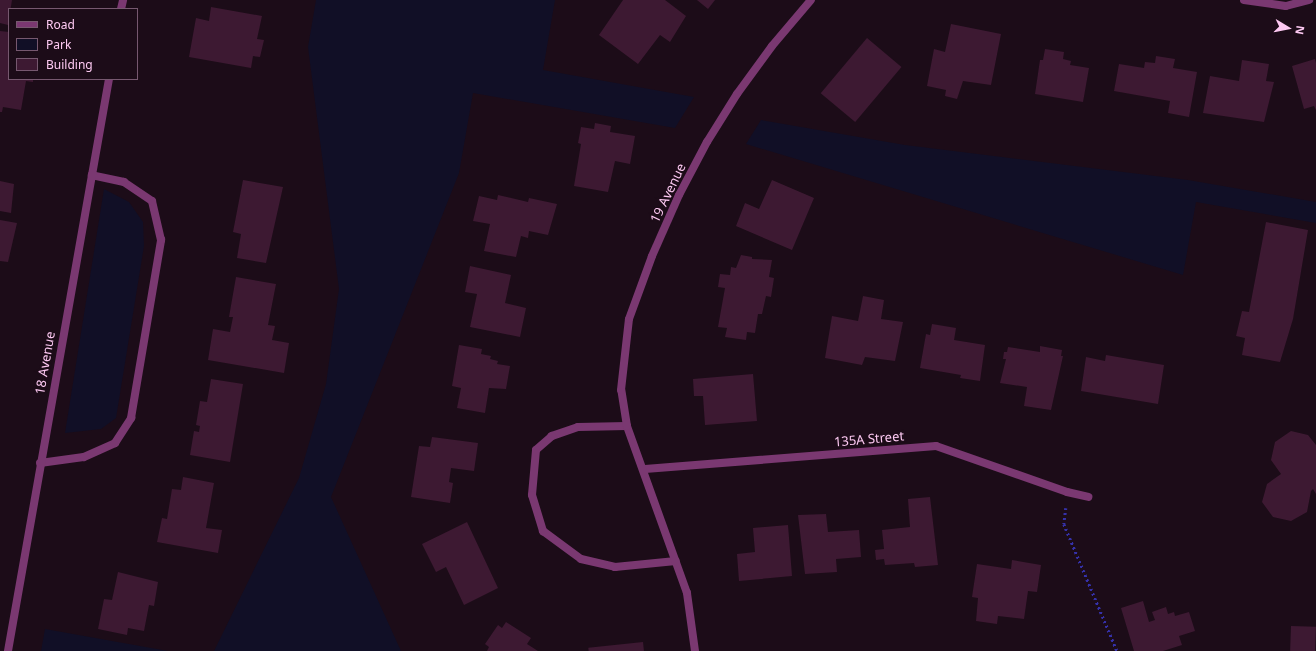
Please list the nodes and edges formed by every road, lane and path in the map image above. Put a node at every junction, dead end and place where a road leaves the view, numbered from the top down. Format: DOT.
graph roads {
  1 [pos="811,0"];
  2 [pos="1244,0"];
  3 [pos="1309,0"];
  4 [pos="109,80"];
  5 [pos="92,175"];
  6 [pos="627,426"];
  7 [pos="40,463"];
  8 [pos="645,469"];
  9 [pos="1067,492"];
  10 [pos="1088,497"];
  11 [pos="676,561"];
  12 [pos="8,651"];
  13 [pos="695,651"];
  14 [pos="1116,651"];
  1 -- 6 [label="street, 19 Avenue"];
  2 -- 3 [label="street"];
  4 -- 5 [label="street, 18 Avenue"];
  5 -- 7 [label="street, 18 Avenue"];
  5 -- 7 [label="street"];
  6 -- 8 [label="street, 19 Avenue"];
  6 -- 11 [label="street"];
  7 -- 12 [label="street, 18 Avenue"];
  8 -- 9 [label="street, 135A Street"];
  8 -- 11 [label="street, 19 Avenue"];
  9 -- 10 [label="street, 135A Street"];
  9 -- 14 [label="path"];
  11 -- 13 [label="street, 19 Avenue"];
}
